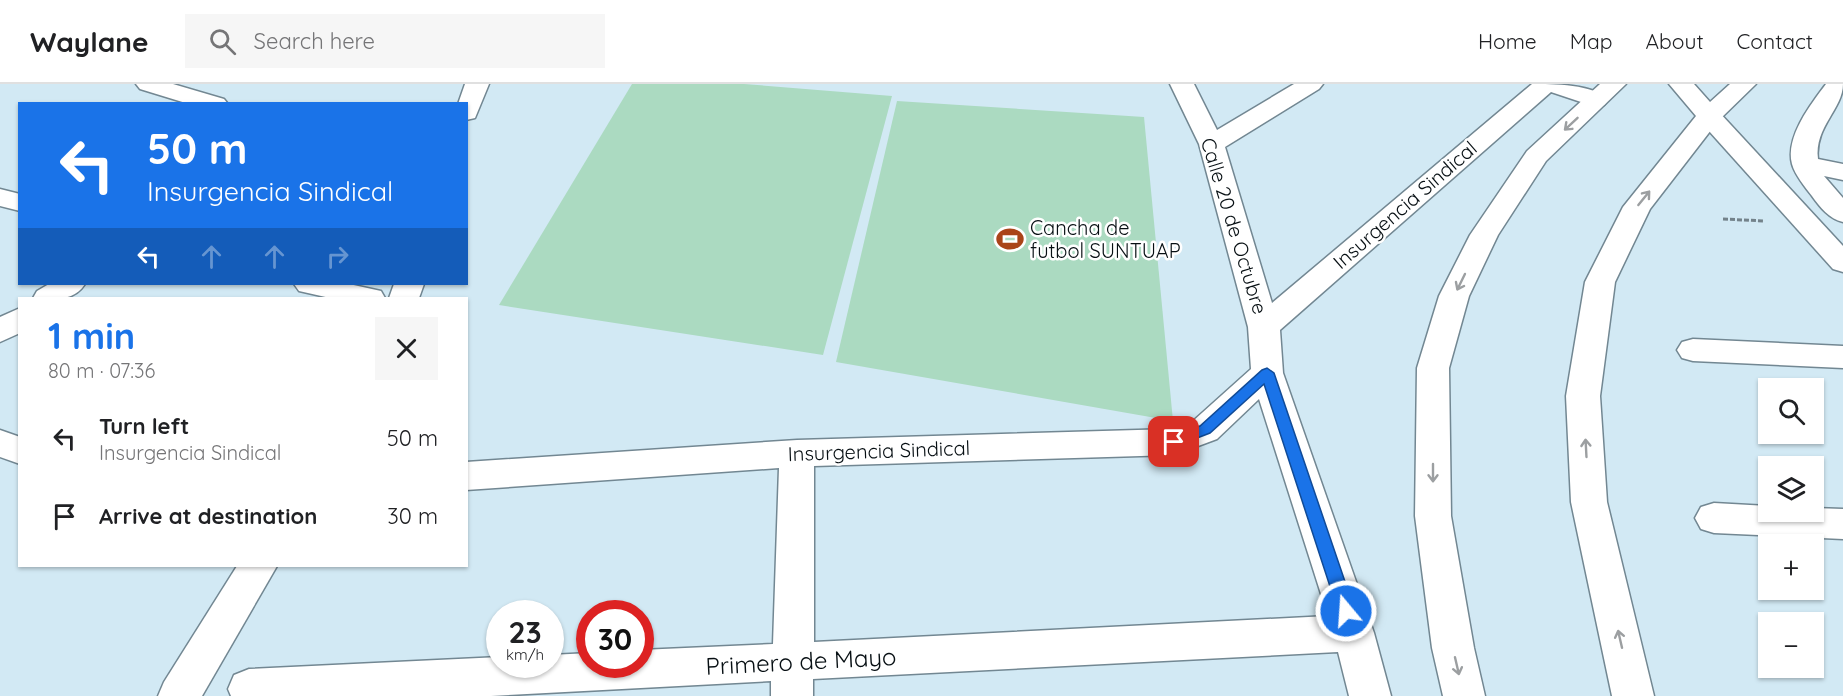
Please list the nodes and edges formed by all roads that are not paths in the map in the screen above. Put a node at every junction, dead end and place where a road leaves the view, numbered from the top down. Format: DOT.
graph roads {
  1 [pos="148,84"];
  2 [pos="477,84"];
  3 [pos="1182,84"];
  4 [pos="1311,84"];
  5 [pos="1546,84"];
  6 [pos="1550,84"];
  7 [pos="1681,84"];
  8 [pos="1732,88"];
  9 [pos="1605,92"];
  10 [pos="1836,94"];
  11 [pos="209,102"];
  12 [pos="468,107"];
  13 [pos="1709,116"];
  14 [pos="1212,144"];
  15 [pos="1805,164"];
  16 [pos="1843,172"];
  17 [pos="0,197"];
  18 [pos="18,202"];
  19 [pos="1843,214"];
  20 [pos="1843,262"];
  21 [pos="68,285"];
  22 [pos="313,285"];
  23 [pos="50,297"];
  24 [pos="366,297"];
  25 [pos="18,319"];
  26 [pos="1264,327"];
  27 [pos="0,331"];
  28 [pos="1693,350"];
  29 [pos="1843,357"];
  30 [pos="1267,373"];
  31 [pos="0,443"];
  32 [pos="18,450"];
  33 [pos="797,453"];
  34 [pos="468,476"];
  35 [pos="1714,518"];
  36 [pos="1843,524"];
  37 [pos="257,567"];
  38 [pos="1353,633"];
  39 [pos="792,679"];
  40 [pos="249,689"];
  41 [pos="179,696"];
  42 [pos="1370,696"];
  43 [pos="1464,696"];
  44 [pos="1633,696"];
  1 -- 11 [label="street"];
  2 -- 12 [label="street"];
  3 -- 14 [label="street, Calle 20 de Octubre"];
  4 -- 14 [label="street"];
  5 -- 26 [label="street, Insurgencia Sindical"];
  6 -- 9 [label="street"];
  7 -- 13 [label="street"];
  8 -- 13 [label="street"];
  9 -- 43 [label="street, one-way"];
  10 -- 15 [label="street"];
  13 -- 20 [label="street"];
  44 -- 13 [label="street, one-way"];
  14 -- 26 [label="street, Calle 20 de Octubre"];
  15 -- 16 [label="street"];
  15 -- 19 [label="street"];
  17 -- 18 [label="street"];
  21 -- 23 [label="street"];
  22 -- 24 [label="street"];
  25 -- 27 [label="street"];
  26 -- 30 [label="street, Calle 20 de Octubre"];
  28 -- 29 [label="street"];
  30 -- 33 [label="street, Insurgencia Sindical"];
  30 -- 38 [label="street, Calle 20 de Octubre"];
  31 -- 32 [label="street"];
  33 -- 34 [label="street, Insurgencia Sindical"];
  33 -- 39 [label="street"];
  35 -- 36 [label="street"];
  37 -- 41 [label="street"];
  38 -- 39 [label="street, Primero de Mayo"];
  38 -- 42 [label="street, Calle 20 de Octubre"];
  39 -- 40 [label="street, Primero de Mayo"];
}
